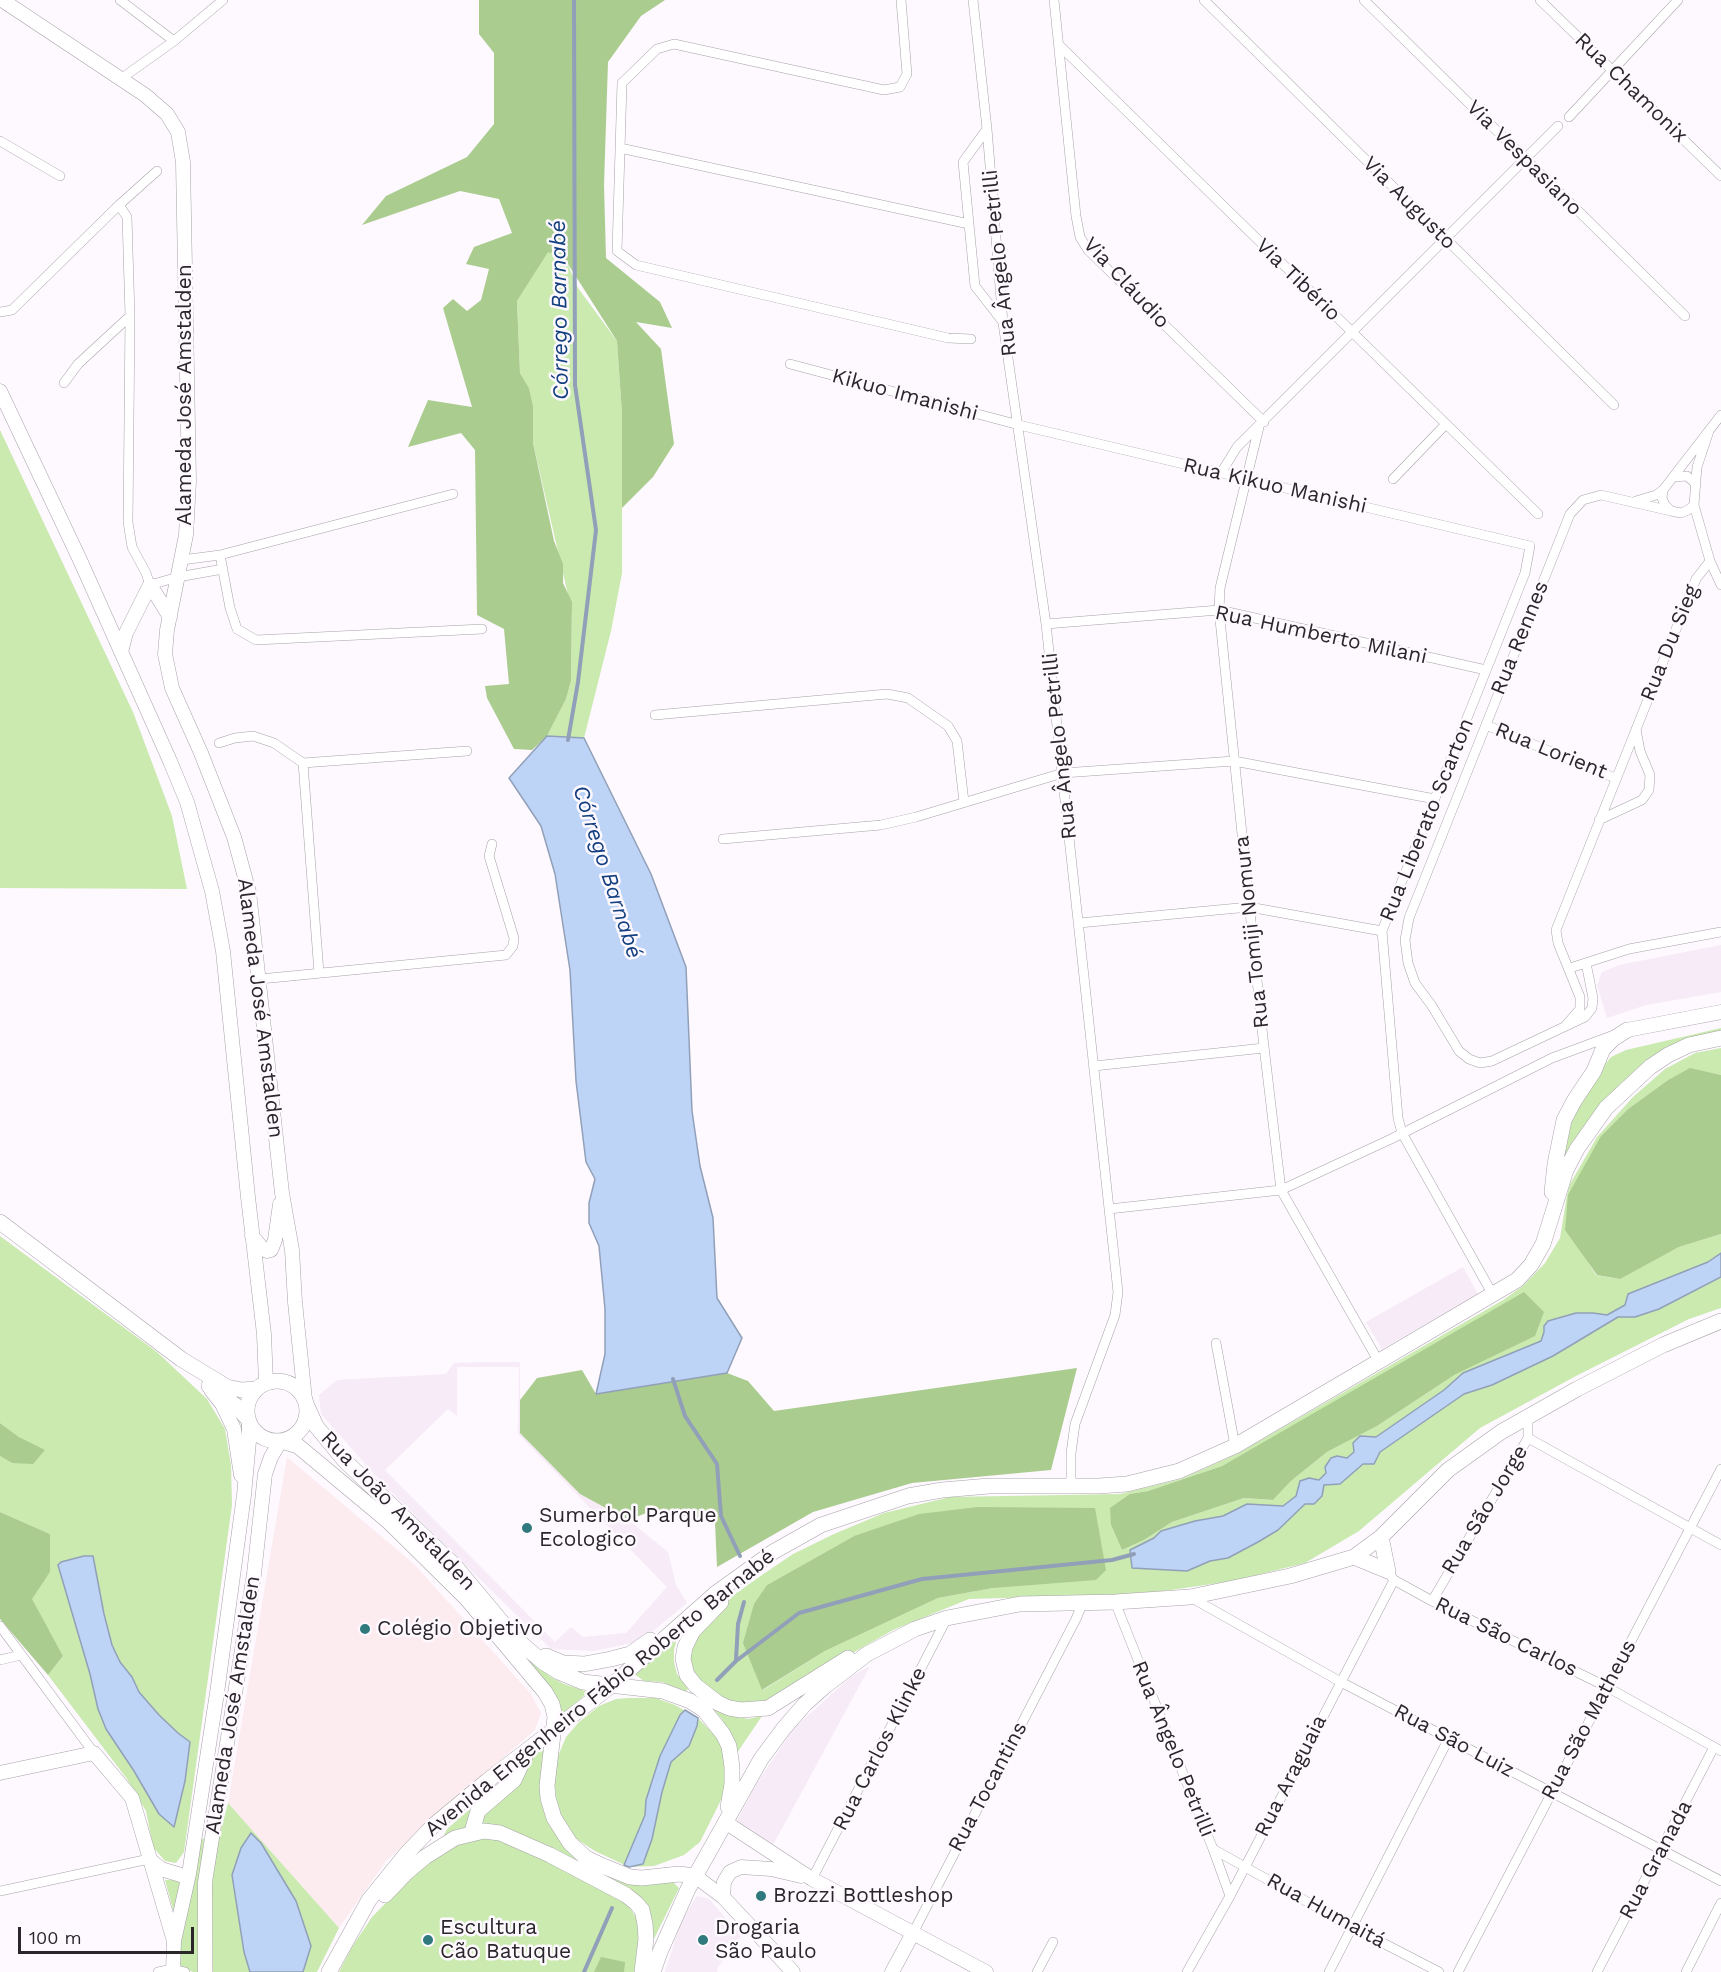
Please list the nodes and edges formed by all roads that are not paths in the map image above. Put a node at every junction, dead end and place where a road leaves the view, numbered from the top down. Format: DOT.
graph roads {
  1 [pos="2,0"];
  2 [pos="120,0"];
  3 [pos="223,0"];
  4 [pos="901,0"];
  5 [pos="973,0"];
  6 [pos="1054,0"];
  7 [pos="1204,0"];
  8 [pos="1364,0"];
  9 [pos="1540,0"];
  10 [pos="1678,0"];
  11 [pos="174,41"];
  12 [pos="1059,45"];
  13 [pos="1612,70"];
  14 [pos="122,78"];
  15 [pos="1569,117"];
  16 [pos="1558,126"];
  17 [pos="987,129"];
  18 [pos="0,141"];
  19 [pos="620,148"];
  20 [pos="1525,159"];
  21 [pos="156,171"];
  22 [pos="60,176"];
  23 [pos="1721,176"];
  24 [pos="119,205"];
  25 [pos="969,224"];
  26 [pos="1446,239"];
  27 [pos="0,312"];
  28 [pos="130,316"];
  29 [pos="1684,316"];
  30 [pos="1004,323"];
  31 [pos="1352,333"];
  32 [pos="971,339"];
  33 [pos="790,364"];
  34 [pos="64,383"];
  35 [pos="0,392"];
  36 [pos="1614,405"];
  37 [pos="1721,416"];
  38 [pos="1446,424"];
  39 [pos="1019,425"];
  40 [pos="1261,425"];
  41 [pos="1709,431"];
  42 [pos="1221,473"];
  43 [pos="1673,477"];
  44 [pos="1246,479"];
  45 [pos="1393,479"];
  46 [pos="1696,484"];
  47 [pos="1663,490"];
  48 [pos="453,495"];
  49 [pos="1634,502"];
  50 [pos="1694,505"];
  51 [pos="1671,511"];
  52 [pos="1538,514"];
  53 [pos="1530,546"];
  54 [pos="220,555"];
  55 [pos="182,560"];
  56 [pos="1710,561"];
  57 [pos="223,569"];
  58 [pos="178,577"];
  59 [pos="150,585"];
  60 [pos="1721,585"];
  61 [pos="1219,610"];
  62 [pos="170,617"];
  63 [pos="1046,624"];
  64 [pos="482,629"];
  65 [pos="121,652"];
  66 [pos="1486,670"];
  67 [pos="655,715"];
  68 [pos="1486,725"];
  69 [pos="1635,729"];
  70 [pos="219,743"];
  71 [pos="467,751"];
  72 [pos="1233,761"];
  73 [pos="303,763"];
  74 [pos="1064,773"];
  75 [pos="1615,778"];
  76 [pos="1435,799"];
  77 [pos="964,802"];
  78 [pos="1599,820"];
  79 [pos="723,839"];
  80 [pos="492,843"];
  81 [pos="1249,907"];
  82 [pos="1079,923"];
  83 [pos="1382,931"];
  84 [pos="1721,932"];
  85 [pos="1586,963"];
  86 [pos="1570,968"];
  87 [pos="319,973"];
  88 [pos="260,979"];
  89 [pos="1721,1012"];
  90 [pos="1564,1028"];
  91 [pos="1627,1030"];
  92 [pos="1721,1038"];
  93 [pos="1264,1048"];
  94 [pos="1094,1065"];
  95 [pos="1402,1133"];
  96 [pos="1281,1190"];
  97 [pos="282,1193"];
  98 [pos="1109,1209"];
  99 [pos="1551,1219"];
  100 [pos="0,1222"];
  101 [pos="252,1236"];
  102 [pos="1493,1295"];
  103 [pos="1721,1321"];
  104 [pos="1216,1343"];
  105 [pos="181,1359"];
  106 [pos="1378,1362"];
  107 [pos="207,1384"];
  108 [pos="261,1386"];
  109 [pos="306,1403"];
  110 [pos="1528,1416"];
  111 [pos="248,1421"];
  112 [pos="1528,1438"];
  113 [pos="281,1442"];
  114 [pos="1235,1446"];
  115 [pos="1721,1469"];
  116 [pos="1071,1486"];
  117 [pos="244,1495"];
  118 [pos="1690,1529"];
  119 [pos="1381,1537"];
  120 [pos="1721,1545"];
  121 [pos="1354,1557"];
  122 [pos="1391,1576"];
  123 [pos="738,1577"];
  124 [pos="1190,1597"];
  125 [pos="1432,1601"];
  126 [pos="1083,1602"];
  127 [pos="1115,1602"];
  128 [pos="947,1618"];
  129 [pos="681,1624"];
  130 [pos="0,1626"];
  131 [pos="516,1639"];
  132 [pos="867,1654"];
  133 [pos="21,1655"];
  134 [pos="0,1660"];
  135 [pos="584,1664"];
  136 [pos="1341,1682"];
  137 [pos="612,1685"];
  138 [pos="1607,1687"];
  139 [pos="554,1730"];
  140 [pos="1449,1738"];
  141 [pos="530,1748"];
  142 [pos="1718,1749"];
  143 [pos="94,1753"];
  144 [pos="0,1773"];
  145 [pos="1551,1792"];
  146 [pos="725,1822"];
  147 [pos="472,1832"];
  148 [pos="1213,1849"];
  149 [pos="1661,1849"];
  150 [pos="149,1859"];
  151 [pos="1245,1866"];
  152 [pos="189,1874"];
  153 [pos="695,1876"];
  154 [pos="812,1879"];
  155 [pos="1721,1881"];
  156 [pos="0,1891"];
  157 [pos="1230,1896"];
  158 [pos="723,1897"];
  159 [pos="1721,1903"];
  160 [pos="1352,1927"];
  161 [pos="913,1933"];
  162 [pos="174,1941"];
  163 [pos="1053,1942"];
  164 [pos="345,1943"];
  165 [pos="177,1971"];
  166 [pos="158,1972"];
  167 [pos="205,1972"];
  168 [pos="329,1972"];
  169 [pos="642,1972"];
  170 [pos="653,1972"];
  171 [pos="793,1972"];
  172 [pos="892,1972"];
  173 [pos="986,1972"];
  174 [pos="1037,1972"];
  175 [pos="1187,1972"];
  176 [pos="1329,1972"];
  177 [pos="1439,1972"];
  178 [pos="1458,1972"];
  179 [pos="1597,1972"];
  180 [pos="1686,1972"];
  1 -- 14 [label="street, Alameda José Amstalden"];
  2 -- 11 [label="street"];
  3 -- 11 [label="street"];
  4 -- 19 [label="street"];
  5 -- 17 [label="street, Rua Ângelo Petrilli"];
  6 -- 12 [label="street, Via Cláudio"];
  7 -- 26 [label="street, Via Augusto"];
  8 -- 20 [label="street, Via Vespasiano"];
  9 -- 13 [label="street, Rua Chamonix"];
  10 -- 13 [label="street"];
  11 -- 14 [label="street"];
  12 -- 31 [label="street, Via Tibério"];
  12 -- 40 [label="street, Via Cláudio"];
  13 -- 15 [label="street"];
  13 -- 23 [label="street, Rua Chamonix"];
  14 -- 55 [label="street, Alameda José Amstalden"];
  16 -- 20 [label="street"];
  17 -- 25 [label="street"];
  17 -- 30 [label="street, Rua Ângelo Petrilli"];
  18 -- 22 [label="street"];
  19 -- 25 [label="street"];
  19 -- 32 [label="street"];
  20 -- 26 [label="street"];
  20 -- 29 [label="street, Via Vespasiano"];
  21 -- 24 [label="street"];
  24 -- 27 [label="street"];
  24 -- 28 [label="street"];
  25 -- 30 [label="street"];
  26 -- 31 [label="street"];
  26 -- 36 [label="street, Via Augusto"];
  28 -- 34 [label="street"];
  28 -- 59 [label="street"];
  30 -- 39 [label="street, Rua Ângelo Petrilli"];
  31 -- 38 [label="street, Via Tibério"];
  31 -- 40 [label="street"];
  33 -- 39 [label="street, Kikuo Imanishi"];
  35 -- 65 [label="street"];
  37 -- 41 [label="street"];
  38 -- 45 [label="street"];
  38 -- 52 [label="street, Via Tibério"];
  39 -- 42 [label="street, Rua Kikuo Manishi"];
  39 -- 63 [label="street, Rua Ângelo Petrilli"];
  40 -- 42 [label="street"];
  40 -- 44 [label="street, Rua Tomiji Nomura"];
  41 -- 43 [label="street"];
  41 -- 46 [label="street"];
  42 -- 44 [label="street, Rua Kikuo Manishi"];
  43 -- 46 [label="street"];
  43 -- 47 [label="street"];
  44 -- 53 [label="street, Rua Kikuo Manishi"];
  44 -- 61 [label="street, Rua Tomiji Nomura"];
  46 -- 50 [label="street"];
  47 -- 49 [label="street"];
  47 -- 51 [label="street"];
  48 -- 54 [label="street"];
  49 -- 51 [label="street, Rua Rennes"];
  49 -- 68 [label="street, Rua Rennes"];
  50 -- 51 [label="street"];
  50 -- 56 [label="street"];
  53 -- 66 [label="street, Rua Liberato Scarton"];
  54 -- 55 [label="street"];
  54 -- 57 [label="street"];
  55 -- 58 [label="street, Alameda José Amstalden"];
  56 -- 60 [label="street"];
  56 -- 69 [label="street, Rua Du Sieg"];
  57 -- 58 [label="street"];
  57 -- 64 [label="street"];
  58 -- 59 [label="street"];
  58 -- 62 [label="street, Alameda José Amstalden"];
  59 -- 62 [label="street"];
  59 -- 65 [label="street"];
  61 -- 63 [label="street, Rua Humberto Milani"];
  61 -- 66 [label="street, Rua Humberto Milani"];
  61 -- 72 [label="street, Rua Tomiji Nomura"];
  62 -- 88 [label="street, Alameda José Amstalden"];
  63 -- 74 [label="street, Rua Ângelo Petrilli"];
  65 -- 101 [label="street"];
  66 -- 76 [label="street, Rua Liberato Scarton"];
  67 -- 77 [label="street"];
  68 -- 75 [label="street, Rua Lorient"];
  68 -- 90 [label="street, Rua Rennes"];
  69 -- 75 [label="street, Rua Du Sieg"];
  69 -- 78 [label="street, Rua Du Sieg"];
  70 -- 73 [label="street"];
  71 -- 73 [label="street"];
  72 -- 74 [label="street"];
  72 -- 76 [label="street"];
  72 -- 81 [label="street, Rua Tomiji Nomura"];
  73 -- 87 [label="street"];
  74 -- 77 [label="street"];
  74 -- 82 [label="street, Rua Ângelo Petrilli"];
  75 -- 78 [label="street, Rua Du Sieg"];
  76 -- 83 [label="street, Rua Liberato Scarton"];
  77 -- 79 [label="street"];
  78 -- 86 [label="street, Rua Du Sieg"];
  80 -- 87 [label="street"];
  81 -- 82 [label="street"];
  81 -- 83 [label="street"];
  81 -- 93 [label="street, Rua Tomiji Nomura"];
  82 -- 94 [label="street, Rua Ângelo Petrilli"];
  83 -- 95 [label="street, Rua Liberato Scarton"];
  84 -- 85 [label="street"];
  85 -- 86 [label="street"];
  85 -- 90 [label="street, Rua Rennes"];
  86 -- 90 [label="street"];
  87 -- 88 [label="street"];
  88 -- 97 [label="street, Alameda José Amstalden"];
  89 -- 91 [label="street"];
  91 -- 95 [label="street"];
  91 -- 99 [label="main road"];
  92 -- 99 [label="main road, Avenida Engenheiro Fábio Roberto Barnabé"];
  93 -- 94 [label="street"];
  93 -- 96 [label="street, Rua Tomiji Nomura"];
  94 -- 98 [label="street, Rua Ângelo Petrilli"];
  95 -- 96 [label="street"];
  95 -- 102 [label="street, Rua Liberato Scarton"];
  96 -- 98 [label="street"];
  96 -- 106 [label="street, Rua Tomiji Nomura"];
  97 -- 101 [label="street"];
  97 -- 109 [label="street, Alameda José Amstalden"];
  98 -- 116 [label="street, Rua Ângelo Petrilli"];
  99 -- 102 [label="main road, Avenida Engenheiro Fábio Roberto Barnabé"];
  100 -- 105 [label="main road"];
  101 -- 108 [label="street"];
  102 -- 106 [label="main road, Avenida Engenheiro Fábio Roberto Barnabé"];
  103 -- 110 [label="main road"];
  104 -- 114 [label="street"];
  105 -- 107 [label="main road"];
  105 -- 108 [label="main road"];
  106 -- 114 [label="main road, Avenida Engenheiro Fábio Roberto Barnabé"];
  107 -- 111 [label="main road"];
  107 -- 117 [label="street"];
  108 -- 109 [label="main road"];
  108 -- 111 [label="main road"];
  109 -- 113 [label="main road"];
  109 -- 131 [label="main road, Rua João Amstalden"];
  110 -- 112 [label="street, Rua São Jorge"];
  110 -- 119 [label="main road"];
  111 -- 113 [label="main road"];
  111 -- 117 [label="street, Alameda José Amstalden"];
  112 -- 118 [label="street"];
  112 -- 125 [label="street, Rua São Jorge"];
  113 -- 139 [label="main road, Rua João Amstalden"];
  113 -- 167 [label="street, Alameda José Amstalden"];
  114 -- 116 [label="main road, Avenida Engenheiro Fábio Roberto Barnabé"];
  115 -- 118 [label="street, Rua São Matheus"];
  116 -- 123 [label="main road, Avenida Engenheiro Fábio Roberto Barnabé"];
  117 -- 152 [label="street, Alameda José Amstalden"];
  118 -- 120 [label="street"];
  118 -- 138 [label="street, Rua São Matheus"];
  119 -- 121 [label="main road"];
  119 -- 122 [label="main road"];
  121 -- 122 [label="main road"];
  121 -- 124 [label="main road"];
  122 -- 125 [label="street, Rua São Carlos"];
  122 -- 136 [label="street, Rua Araguaia"];
  123 -- 129 [label="main road, Avenida Engenheiro Fábio Roberto Barnabé"];
  123 -- 132 [label="main road"];
  124 -- 127 [label="main road"];
  124 -- 136 [label="street, Rua São Luiz"];
  125 -- 138 [label="street, Rua São Carlos"];
  126 -- 127 [label="main road"];
  126 -- 128 [label="main road"];
  126 -- 161 [label="street, Rua Tocantins"];
  127 -- 148 [label="street, Rua Ângelo Petrilli"];
  128 -- 132 [label="main road"];
  128 -- 154 [label="street, Rua Carlos Klinke"];
  129 -- 135 [label="main road"];
  129 -- 137 [label="main road, Avenida Engenheiro Fábio Roberto Barnabé"];
  130 -- 133 [label="street"];
  131 -- 135 [label="main road"];
  131 -- 137 [label="main road, Rua João Amstalden"];
  132 -- 146 [label="main road"];
  133 -- 134 [label="street"];
  133 -- 143 [label="street"];
  135 -- 137 [label="main road"];
  136 -- 140 [label="street, Rua São Luiz"];
  136 -- 151 [label="street, Rua Araguaia"];
  137 -- 139 [label="main road, Avenida Engenheiro Fábio Roberto Barnabé"];
  137 -- 146 [label="main road"];
  138 -- 142 [label="street, Rua São Carlos"];
  138 -- 145 [label="street, Rua São Matheus"];
  139 -- 141 [label="main road, Avenida Engenheiro Fábio Roberto Barnabé"];
  139 -- 153 [label="main road"];
  140 -- 145 [label="street, Rua São Luiz"];
  140 -- 160 [label="street"];
  141 -- 147 [label="main road"];
  141 -- 164 [label="main road, Avenida Engenheiro Fábio Roberto Barnabé"];
  142 -- 149 [label="street, Rua Granada"];
  143 -- 144 [label="street"];
  143 -- 150 [label="street"];
  145 -- 149 [label="street, Rua São Luiz"];
  145 -- 178 [label="street, Rua São Matheus"];
  146 -- 153 [label="main road"];
  146 -- 154 [label="street"];
  147 -- 164 [label="main road"];
  147 -- 169 [label="main road"];
  148 -- 151 [label="street, Rua Humaitá"];
  148 -- 157 [label="street, Rua Ângelo Petrilli"];
  149 -- 155 [label="street, Rua São Luiz"];
  149 -- 179 [label="street, Rua Granada"];
  150 -- 152 [label="street"];
  150 -- 156 [label="street"];
  150 -- 162 [label="street"];
  151 -- 157 [label="street, Rua Araguaia"];
  151 -- 160 [label="street, Rua Humaitá"];
  152 -- 162 [label="street, Alameda José Amstalden"];
  153 -- 158 [label="street"];
  153 -- 170 [label="main road"];
  154 -- 158 [label="street"];
  154 -- 161 [label="street"];
  157 -- 175 [label="street, Rua Araguaia"];
  158 -- 171 [label="street"];
  159 -- 180 [label="street"];
  160 -- 176 [label="street"];
  160 -- 177 [label="street, Rua Humaitá"];
  161 -- 172 [label="street, Rua Tocantins"];
  161 -- 173 [label="street"];
  162 -- 165 [label="street"];
  163 -- 174 [label="street"];
  164 -- 168 [label="main road, Avenida Engenheiro Fábio Roberto Barnabé"];
  165 -- 166 [label="street"];
}
